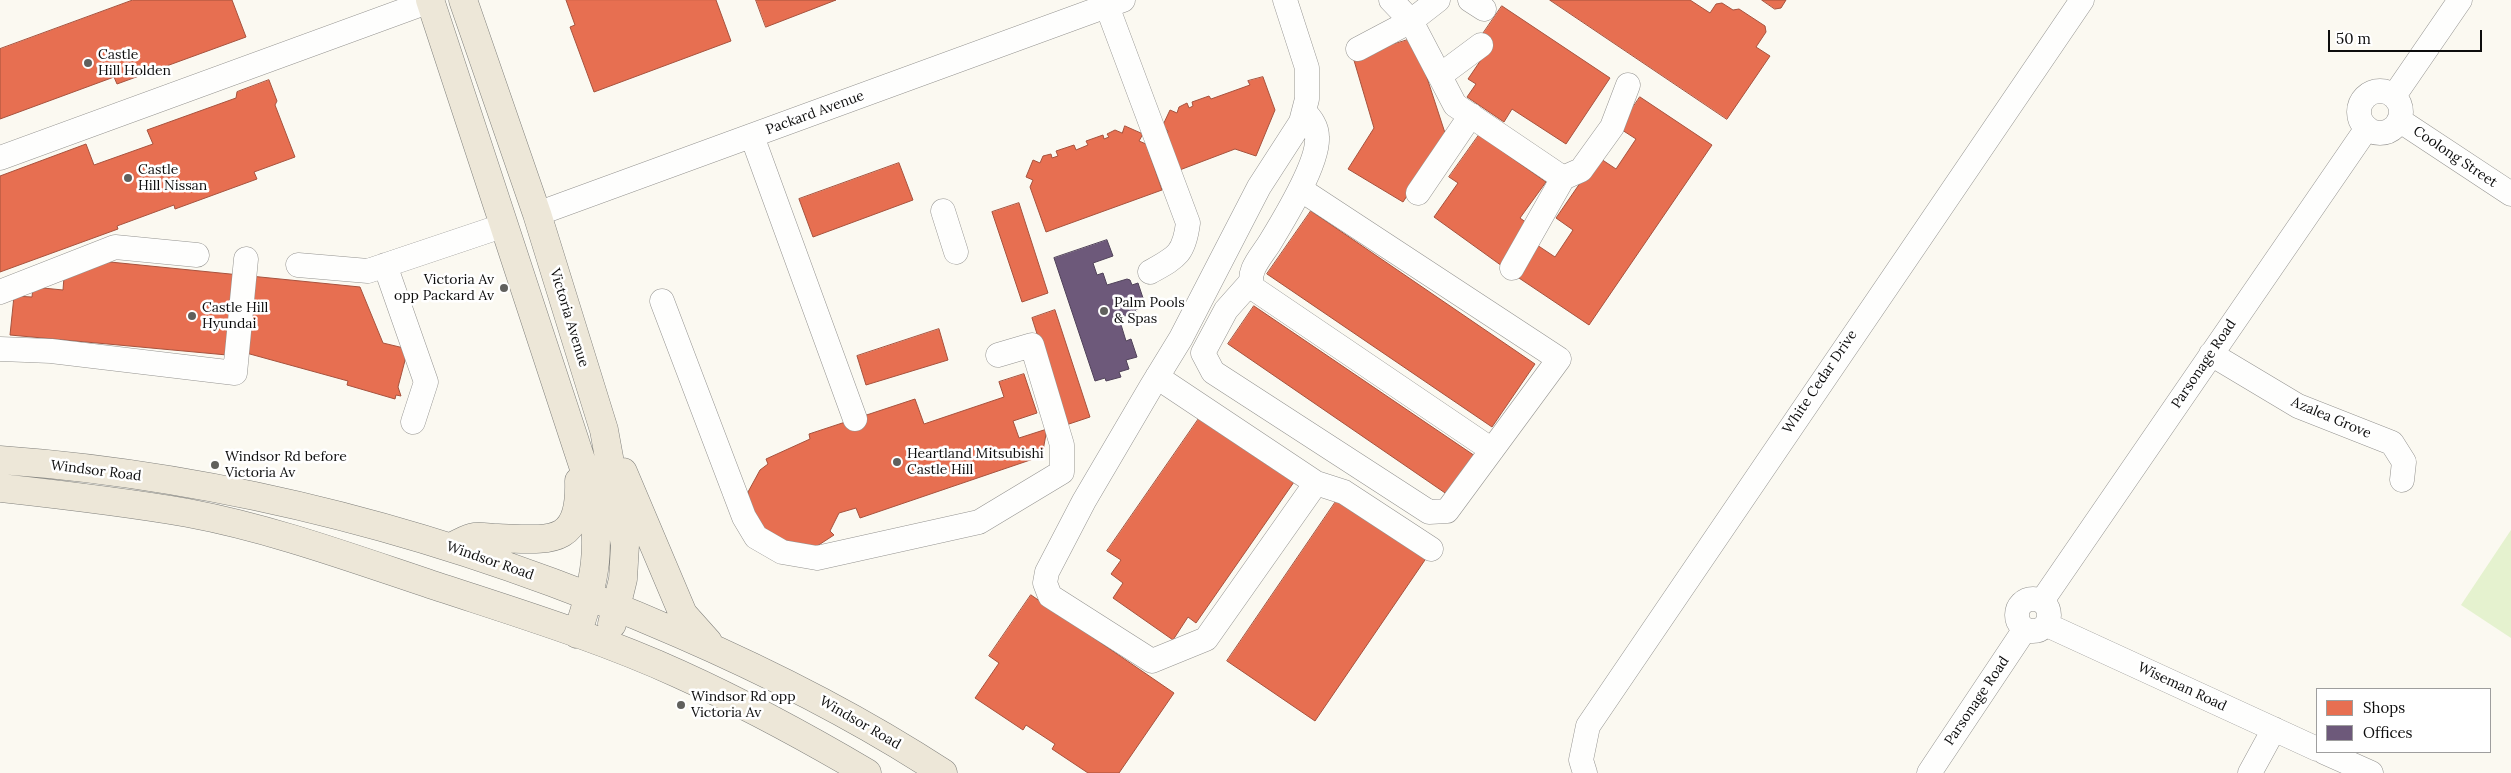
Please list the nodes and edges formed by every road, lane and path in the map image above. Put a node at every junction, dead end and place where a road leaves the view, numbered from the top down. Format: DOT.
graph roads {
  1 [pos="431,0"];
  2 [pos="463,0"];
  3 [pos="1285,0"];
  4 [pos="1391,0"];
  5 [pos="1397,0"];
  6 [pos="1438,0"];
  7 [pos="2082,0"];
  8 [pos="2460,0"];
  9 [pos="1115,3"];
  10 [pos="1411,21"];
  11 [pos="1481,46"];
  12 [pos="1358,49"];
  13 [pos="1442,74"];
  14 [pos="2394,96"];
  15 [pos="1304,111"];
  16 [pos="1471,116"];
  17 [pos="2400,120"];
  18 [pos="2367,128"];
  19 [pos="752,136"];
  20 [pos="0,158"];
  21 [pos="1563,178"];
  22 [pos="1300,189"];
  23 [pos="1418,193"];
  24 [pos="2511,194"];
  25 [pos="943,211"];
  26 [pos="537,214"];
  27 [pos="505,225"];
  28 [pos="956,252"];
  29 [pos="197,255"];
  30 [pos="246,260"];
  31 [pos="298,265"];
  32 [pos="385,265"];
  33 [pos="1512,268"];
  34 [pos="1150,272"];
  35 [pos="1250,283"];
  36 [pos="0,292"];
  37 [pos="662,302"];
  38 [pos="0,349"];
  39 [pos="2211,354"];
  40 [pos="998,355"];
  41 [pos="1157,377"];
  42 [pos="855,419"];
  43 [pos="413,422"];
  44 [pos="604,430"];
  45 [pos="1488,447"];
  46 [pos="578,452"];
  47 [pos="0,460"];
  48 [pos="2402,480"];
  49 [pos="1316,483"];
  50 [pos="0,488"];
  51 [pos="450,547"];
  52 [pos="1431,549"];
  53 [pos="590,595"];
  54 [pos="618,607"];
  55 [pos="2036,627"];
  56 [pos="577,634"];
  57 [pos="605,644"];
  58 [pos="714,648"];
  59 [pos="2274,729"];
  60 [pos="2316,749"];
  61 [pos="2326,753"];
  62 [pos="867,773"];
  63 [pos="942,773"];
  64 [pos="1585,773"];
  65 [pos="1929,773"];
  66 [pos="2250,773"];
  67 [pos="2371,773"];
  1 -- 20 [label="street"];
  1 -- 27 [label="main road"];
  2 -- 26 [label="main road, Victoria Avenue"];
  3 -- 15 [label="street"];
  4 -- 10 [label="street"];
  5 -- 10 [label="street"];
  6 -- 10 [label="street"];
  7 -- 64 [label="street, White Cedar Drive"];
  8 -- 14 [label="street"];
  9 -- 19 [label="street, Packard Avenue"];
  9 -- 34 [label="street"];
  10 -- 12 [label="street"];
  10 -- 13 [label="street"];
  10 -- 16 [label="street"];
  11 -- 13 [label="street"];
  13 -- 21 [label="street"];
  14 -- 17 [label="street"];
  14 -- 18 [label="street"];
  15 -- 22 [label="street"];
  15 -- 41 [label="street"];
  16 -- 21 [label="street"];
  16 -- 23 [label="street"];
  17 -- 18 [label="street"];
  17 -- 24 [label="street, Coolong Street"];
  18 -- 39 [label="street, Parsonage Road"];
  19 -- 26 [label="street, Packard Avenue"];
  19 -- 42 [label="street"];
  21 -- 33 [label="street"];
  22 -- 35 [label="street"];
  22 -- 45 [label="street"];
  25 -- 28 [label="street"];
  26 -- 27 [label="main road, Packard Avenue"];
  26 -- 44 [label="main road, Victoria Avenue"];
  27 -- 32 [label="street"];
  27 -- 46 [label="main road"];
  29 -- 36 [label="street"];
  30 -- 38 [label="street"];
  31 -- 32 [label="street"];
  32 -- 43 [label="street"];
  35 -- 45 [label="street"];
  35 -- 45 [label="street"];
  37 -- 40 [label="street"];
  39 -- 48 [label="street, Azalea Grove"];
  39 -- 55 [label="street, Parsonage Road"];
  41 -- 49 [label="street"];
  41 -- 49 [label="street"];
  44 -- 54 [label="main road, Victoria Avenue"];
  44 -- 58 [label="main road"];
  46 -- 51 [label="main road"];
  46 -- 53 [label="main road"];
  47 -- 51 [label="main road, Windsor Road"];
  49 -- 52 [label="street"];
  50 -- 56 [label="main road, Windsor Road"];
  51 -- 53 [label="main road, Windsor Road"];
  53 -- 54 [label="main road, Windsor Road"];
  53 -- 56 [label="main road"];
  54 -- 57 [label="main road, Victoria Avenue"];
  54 -- 58 [label="main road, Windsor Road"];
  55 -- 59 [label="street, Wiseman Road"];
  55 -- 65 [label="street, Parsonage Road"];
  56 -- 57 [label="main road, Windsor Road"];
  57 -- 62 [label="main road, Windsor Road"];
  58 -- 63 [label="main road, Windsor Road"];
  59 -- 60 [label="street, Wiseman Road"];
  59 -- 66 [label="street"];
  61 -- 67 [label="street"];
}
